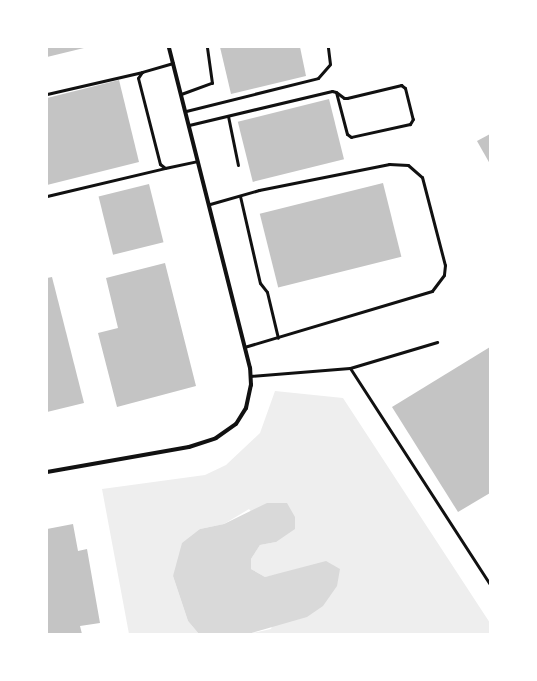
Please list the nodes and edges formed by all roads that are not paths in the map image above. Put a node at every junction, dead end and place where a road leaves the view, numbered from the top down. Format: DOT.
graph roads {
  1 [pos="169,47"];
  2 [pos="207,47"];
  3 [pos="328,47"];
  4 [pos="173,64"];
  5 [pos="142,72"];
  6 [pos="336,92"];
  7 [pos="47,94"];
  8 [pos="181,94"];
  9 [pos="186,111"];
  10 [pos="228,116"];
  11 [pos="189,125"];
  12 [pos="197,161"];
  13 [pos="238,165"];
  14 [pos="165,168"];
  15 [pos="47,196"];
  16 [pos="240,196"];
  17 [pos="210,204"];
  18 [pos="278,338"];
  19 [pos="438,342"];
  20 [pos="244,347"];
  21 [pos="350,368"];
  22 [pos="250,376"];
  23 [pos="47,472"];
  24 [pos="490,584"];
  1 -- 4 [label="street"];
  2 -- 8 [label="lane"];
  3 -- 9 [label="lane"];
  4 -- 5 [label="lane"];
  4 -- 8 [label="street"];
  5 -- 7 [label="lane"];
  5 -- 14 [label="lane"];
  6 -- 6 [label="lane"];
  6 -- 10 [label="lane"];
  8 -- 9 [label="street"];
  9 -- 11 [label="street"];
  10 -- 11 [label="lane"];
  10 -- 13 [label="lane"];
  11 -- 12 [label="street"];
  12 -- 14 [label="lane"];
  12 -- 17 [label="street"];
  14 -- 15 [label="lane"];
  16 -- 17 [label="lane"];
  16 -- 18 [label="lane"];
  16 -- 18 [label="lane"];
  17 -- 20 [label="street"];
  18 -- 20 [label="lane"];
  19 -- 21 [label="lane"];
  20 -- 22 [label="street"];
  21 -- 22 [label="lane"];
  21 -- 24 [label="lane"];
  22 -- 23 [label="street"];
}
